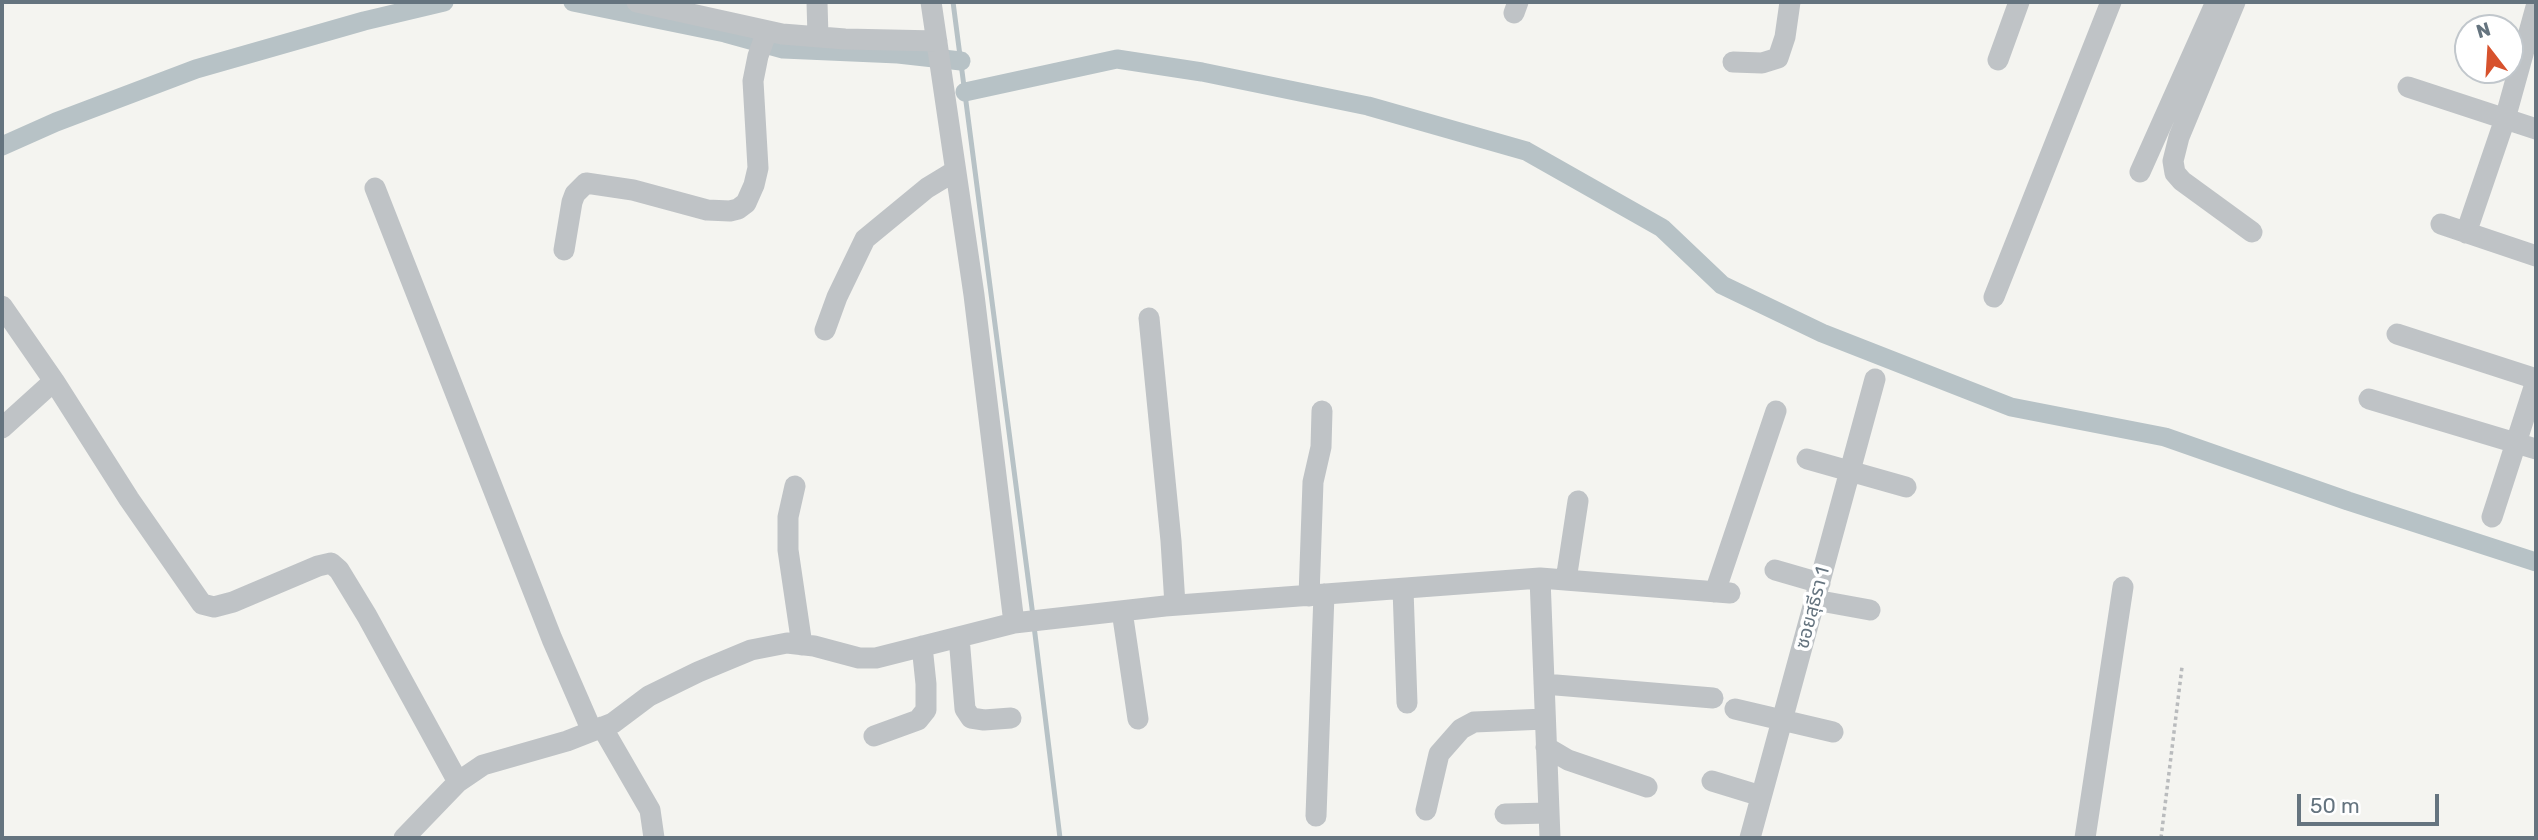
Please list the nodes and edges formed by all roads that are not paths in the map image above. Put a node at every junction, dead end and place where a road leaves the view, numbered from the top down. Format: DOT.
graph roads {
  1 [pos="637,2"];
  2 [pos="817,2"];
  3 [pos="932,2"];
  4 [pos="1790,2"];
  5 [pos="2019,2"];
  6 [pos="2111,2"];
  7 [pos="2216,2"];
  8 [pos="2235,2"];
  9 [pos="2536,7"];
  10 [pos="818,37"];
  11 [pos="764,39"];
  12 [pos="939,52"];
  13 [pos="1998,60"];
  14 [pos="1733,62"];
  15 [pos="2408,87"];
  16 [pos="2505,119"];
  17 [pos="2536,129"];
  18 [pos="955,171"];
  19 [pos="2140,172"];
  20 [pos="375,188"];
  21 [pos="2441,224"];
  22 [pos="2252,232"];
  23 [pos="2466,233"];
  24 [pos="564,250"];
  25 [pos="2536,256"];
  26 [pos="1994,297"];
  27 [pos="4,315"];
  28 [pos="1149,318"];
  29 [pos="825,330"];
  30 [pos="2398,334"];
  31 [pos="1875,379"];
  32 [pos="2536,380"];
  33 [pos="54,381"];
  34 [pos="2369,399"];
  35 [pos="1322,411"];
  36 [pos="1776,411"];
  37 [pos="2,428"];
  38 [pos="2516,441"];
  39 [pos="2536,449"];
  40 [pos="1807,459"];
  41 [pos="1850,472"];
  42 [pos="795,486"];
  43 [pos="1906,487"];
  44 [pos="1578,501"];
  45 [pos="2491,517"];
  46 [pos="1775,570"];
  47 [pos="1540,578"];
  48 [pos="1566,580"];
  49 [pos="2123,587"];
  50 [pos="1403,589"];
  51 [pos="1817,591"];
  52 [pos="1316,595"];
  53 [pos="1175,605"];
  54 [pos="1870,610"];
  55 [pos="1122,611"];
  56 [pos="1016,623"];
  57 [pos="959,637"];
  58 [pos="802,645"];
  59 [pos="922,646"];
  60 [pos="1544,684"];
  61 [pos="1713,698"];
  62 [pos="1408,703"];
  63 [pos="1735,709"];
  64 [pos="1011,718"];
  65 [pos="1138,719"];
  66 [pos="1545,719"];
  67 [pos="1782,720"];
  68 [pos="597,729"];
  69 [pos="1833,732"];
  70 [pos="874,736"];
  71 [pos="1546,747"];
  72 [pos="1712,781"];
  73 [pos="458,782"];
  74 [pos="1647,787"];
  75 [pos="1761,796"];
  76 [pos="1426,810"];
  77 [pos="1549,813"];
  78 [pos="1505,814"];
  79 [pos="1316,816"];
  80 [pos="404,838"];
  81 [pos="654,838"];
  82 [pos="1550,838"];
  83 [pos="1750,838"];
  84 [pos="2085,838"];
  1 -- 11 [label="street"];
  2 -- 10 [label="street"];
  3 -- 12 [label="street"];
  4 -- 14 [label="street"];
  5 -- 13 [label="street"];
  6 -- 26 [label="street"];
  7 -- 19 [label="street"];
  8 -- 22 [label="street"];
  9 -- 16 [label="street"];
  10 -- 11 [label="street"];
  10 -- 12 [label="street"];
  11 -- 24 [label="street"];
  12 -- 18 [label="street"];
  15 -- 16 [label="street"];
  16 -- 17 [label="street"];
  16 -- 23 [label="street"];
  18 -- 29 [label="street"];
  18 -- 56 [label="street"];
  20 -- 68 [label="street"];
  21 -- 23 [label="street"];
  23 -- 25 [label="street"];
  27 -- 33 [label="street"];
  28 -- 53 [label="street"];
  30 -- 32 [label="street"];
  31 -- 41 [label="street, ซอยสุธีรา 1"];
  32 -- 38 [label="street"];
  33 -- 37 [label="street"];
  33 -- 73 [label="street"];
  34 -- 38 [label="street"];
  35 -- 52 [label="street"];
  36 -- 48 [label="street"];
  38 -- 39 [label="street"];
  38 -- 45 [label="street"];
  40 -- 41 [label="street"];
  41 -- 43 [label="street"];
  41 -- 51 [label="street, ซอยสุธีรา 1"];
  42 -- 58 [label="street"];
  44 -- 48 [label="street"];
  46 -- 51 [label="street"];
  47 -- 48 [label="street"];
  47 -- 50 [label="street"];
  47 -- 60 [label="street"];
  49 -- 84 [label="street"];
  50 -- 52 [label="street"];
  50 -- 62 [label="street"];
  51 -- 54 [label="street"];
  51 -- 67 [label="street, ซอยสุธีรา 1"];
  52 -- 53 [label="street"];
  52 -- 79 [label="street"];
  53 -- 55 [label="street"];
  55 -- 56 [label="street"];
  55 -- 65 [label="street"];
  56 -- 57 [label="street"];
  57 -- 59 [label="street"];
  57 -- 64 [label="street"];
  58 -- 59 [label="street"];
  58 -- 68 [label="street"];
  59 -- 70 [label="street"];
  60 -- 61 [label="street"];
  60 -- 66 [label="street"];
  63 -- 67 [label="street"];
  66 -- 71 [label="street"];
  66 -- 76 [label="street"];
  67 -- 69 [label="street"];
  67 -- 75 [label="street, ซอยสุธีรา 1"];
  68 -- 73 [label="street"];
  68 -- 81 [label="street"];
  71 -- 74 [label="street"];
  71 -- 77 [label="street"];
  72 -- 75 [label="street"];
  73 -- 80 [label="street"];
  75 -- 83 [label="street, ซอยสุธีรา 1"];
  77 -- 78 [label="street"];
  77 -- 82 [label="street"];
}
